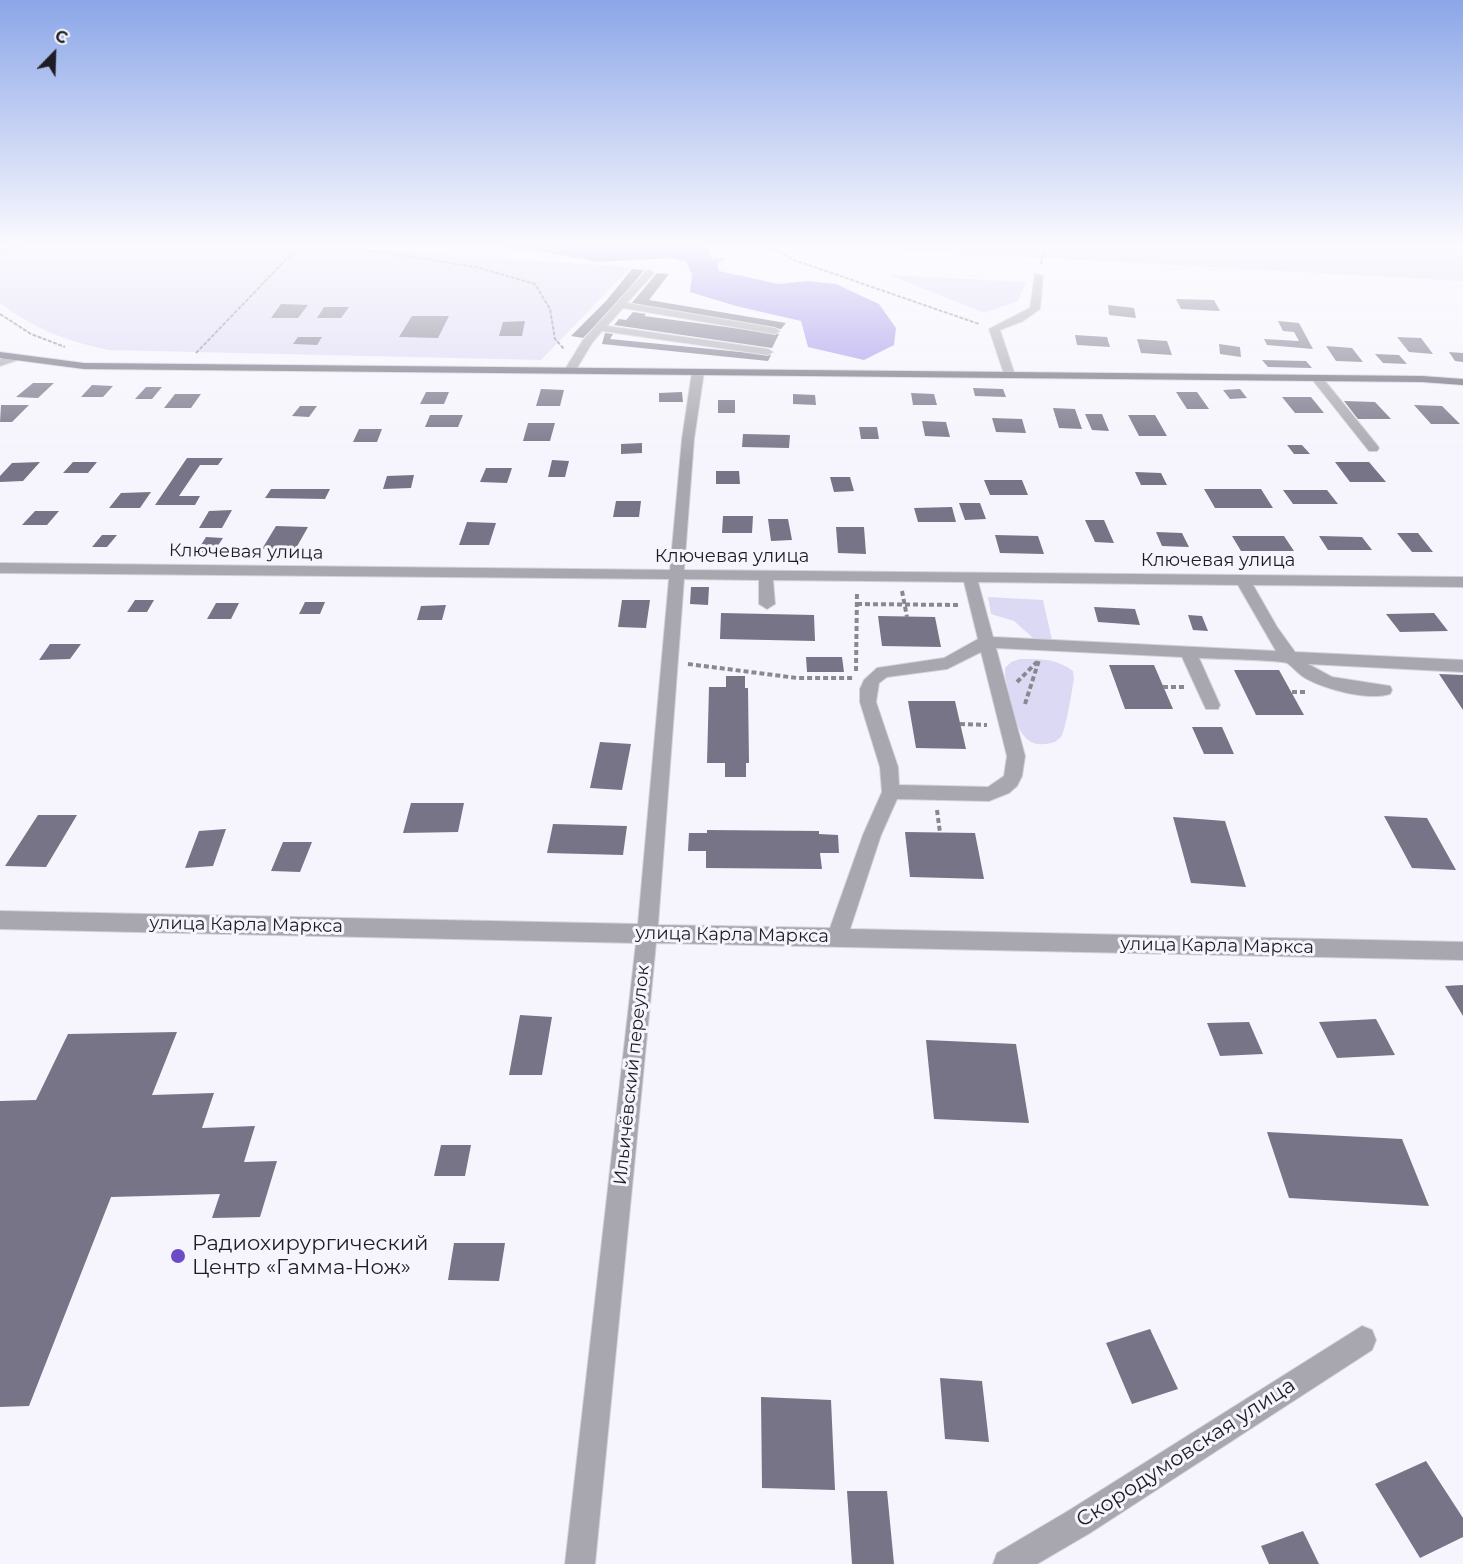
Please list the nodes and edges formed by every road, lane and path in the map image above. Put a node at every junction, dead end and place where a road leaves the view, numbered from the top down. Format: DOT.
graph roads {
  1 [pos="5,317"];
  2 [pos="230,317"];
  3 [pos="551,317"];
  4 [pos="610,317"];
  5 [pos="689,317"];
  6 [pos="959,317"];
  7 [pos="1022,317"];
  8 [pos="600,328"];
  9 [pos="994,329"];
  10 [pos="775,332"];
  11 [pos="68,348"];
  12 [pos="768,352"];
  13 [pos="0,355"];
  14 [pos="14,358"];
  15 [pos="576,358"];
  16 [pos="0,363"];
  17 [pos="181,368"];
  18 [pos="570,371"];
  19 [pos="698,372"];
  20 [pos="1009,375"];
  21 [pos="1317,378"];
  22 [pos="1463,382"];
  23 [pos="1373,448"];
  24 [pos="0,568"];
  25 [pos="676,576"];
  26 [pos="766,577"];
  27 [pos="857,578"];
  28 [pos="900,578"];
  29 [pos="970,578"];
  30 [pos="1243,580"];
  31 [pos="1463,582"];
  32 [pos="767,604"];
  33 [pos="857,604"];
  34 [pos="905,604"];
  35 [pos="977,606"];
  36 [pos="907,617"];
  37 [pos="986,642"];
  38 [pos="1188,652"];
  39 [pos="1288,657"];
  40 [pos="1367,661"];
  41 [pos="669,662"];
  42 [pos="1463,666"];
  43 [pos="999,691"];
  44 [pos="1212,705"];
  45 [pos="960,724"];
  46 [pos="1008,724"];
  47 [pos="891,792"];
  48 [pos="0,920"];
  49 [pos="647,934"];
  50 [pos="837,938"];
  51 [pos="1463,951"];
  52 [pos="1362,1340"];
  53 [pos="580,1564"];
  54 [pos="1008,1564"];
  1 -- 11 [label="path"];
  2 -- 17 [label="path"];
  3 -- 15 [label="path"];
  4 -- 8 [label="street"];
  5 -- 10 [label="street"];
  6 -- 9 [label="path"];
  7 -- 9 [label="street"];
  8 -- 12 [label="street"];
  8 -- 15 [label="street"];
  9 -- 20 [label="street"];
  13 -- 14 [label="main road"];
  14 -- 16 [label="street"];
  14 -- 17 [label="main road"];
  15 -- 18 [label="street"];
  17 -- 18 [label="main road"];
  18 -- 19 [label="main road"];
  19 -- 20 [label="main road"];
  19 -- 25 [label="street, Ильичёвский переулок"];
  20 -- 21 [label="main road"];
  21 -- 22 [label="main road"];
  21 -- 23 [label="street"];
  24 -- 25 [label="street, Ключевая улица"];
  25 -- 26 [label="street, Ключевая улица"];
  25 -- 41 [label="street, Ильичёвский переулок"];
  26 -- 27 [label="street, Ключевая улица"];
  26 -- 32 [label="street"];
  27 -- 28 [label="street, Ключевая улица"];
  27 -- 33 [label="path"];
  28 -- 29 [label="street, Ключевая улица"];
  28 -- 34 [label="path"];
  29 -- 30 [label="street, Ключевая улица"];
  29 -- 35 [label="street"];
  30 -- 31 [label="street, Ключевая улица"];
  30 -- 39 [label="street"];
  33 -- 34 [label="path"];
  33 -- 41 [label="path"];
  34 -- 35 [label="path"];
  34 -- 36 [label="path"];
  35 -- 37 [label="street"];
  37 -- 38 [label="street"];
  37 -- 43 [label="street"];
  37 -- 47 [label="street"];
  38 -- 39 [label="street"];
  38 -- 44 [label="street"];
  39 -- 40 [label="street"];
  39 -- 40 [label="street"];
  40 -- 42 [label="street"];
  41 -- 49 [label="street, Ильичёвский переулок"];
  43 -- 46 [label="street"];
  43 -- 46 [label="path"];
  45 -- 46 [label="path"];
  46 -- 47 [label="street"];
  47 -- 50 [label="street"];
  48 -- 49 [label="street, улица Карла Маркса"];
  49 -- 50 [label="street, улица Карла Маркса"];
  49 -- 53 [label="street, Ильичёвский переулок"];
  50 -- 51 [label="street, улица Карла Маркса"];
  52 -- 54 [label="street, Скородумовская улица"];
}
